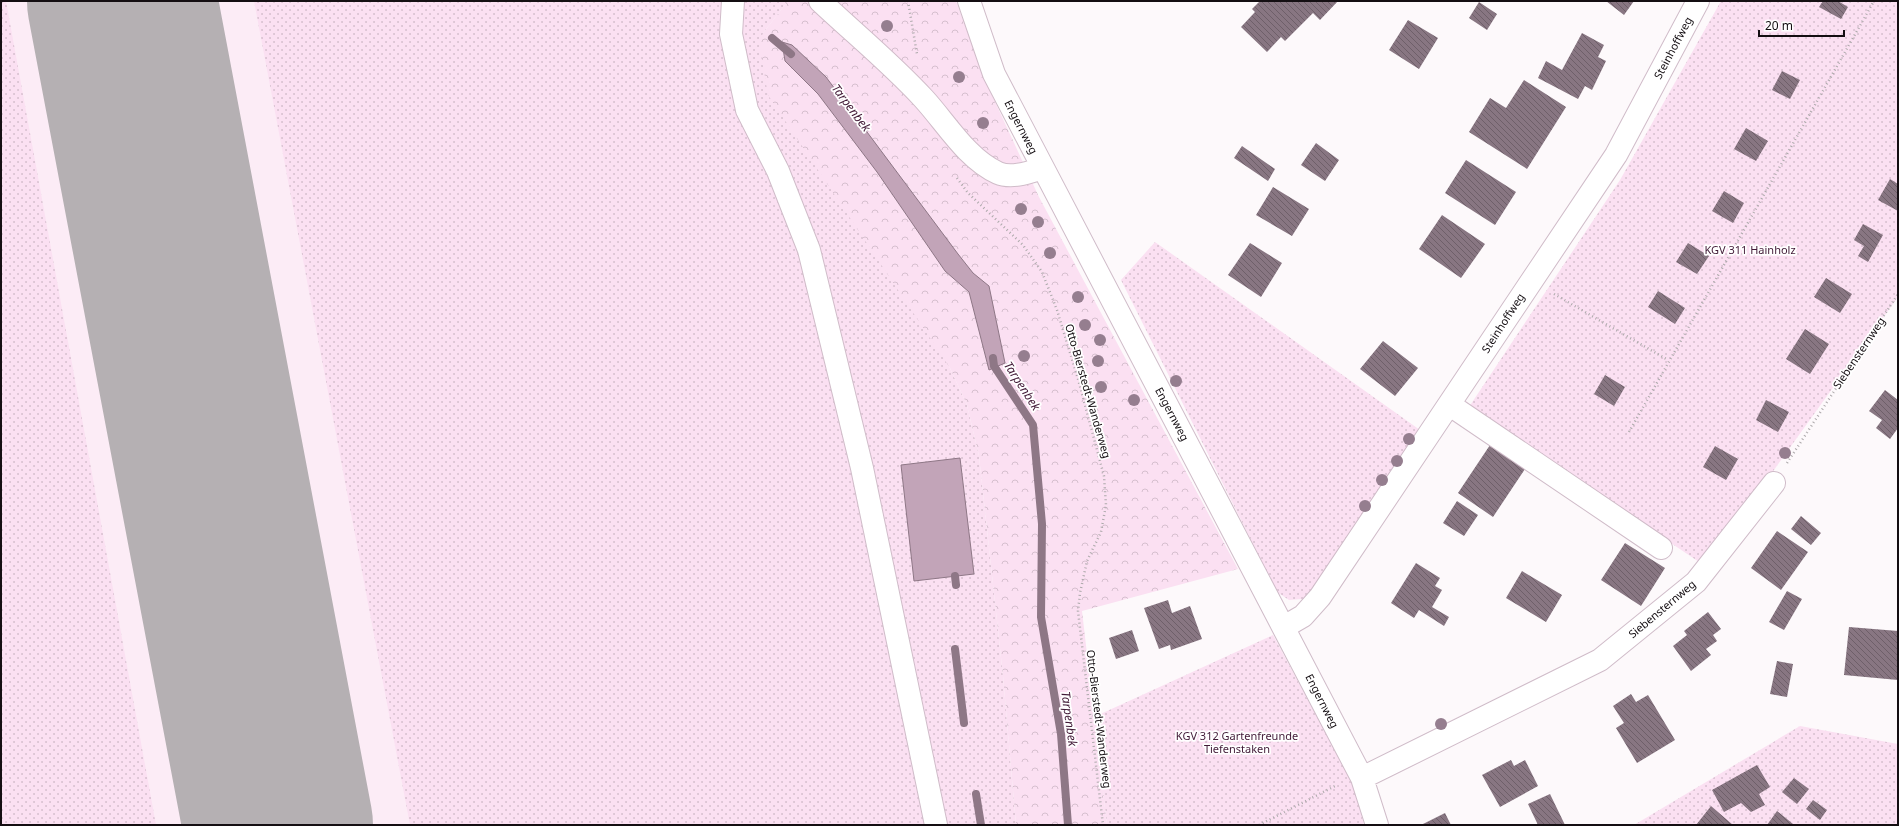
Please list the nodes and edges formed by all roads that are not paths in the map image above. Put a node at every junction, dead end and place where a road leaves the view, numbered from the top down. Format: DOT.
graph roads {
  1 [pos="733,1"];
  2 [pos="820,1"];
  3 [pos="969,1"];
  4 [pos="1698,1"];
  5 [pos="1043,168"];
  6 [pos="1450,405"];
  7 [pos="1774,482"];
  8 [pos="1661,548"];
  9 [pos="1284,627"];
  10 [pos="1362,778"];
  11 [pos="936,825"];
  12 [pos="1377,825"];
  1 -- 11 [label="street"];
  2 -- 5 [label="street"];
  3 -- 5 [label="street, Engernweg"];
  4 -- 6 [label="street, Steinhoffweg"];
  5 -- 9 [label="street, Engernweg"];
  6 -- 8 [label="street"];
  6 -- 9 [label="street, Steinhoffweg"];
  7 -- 10 [label="street, Siebensternweg"];
  9 -- 10 [label="street, Engernweg"];
  10 -- 12 [label="street, Engernweg"];
}
